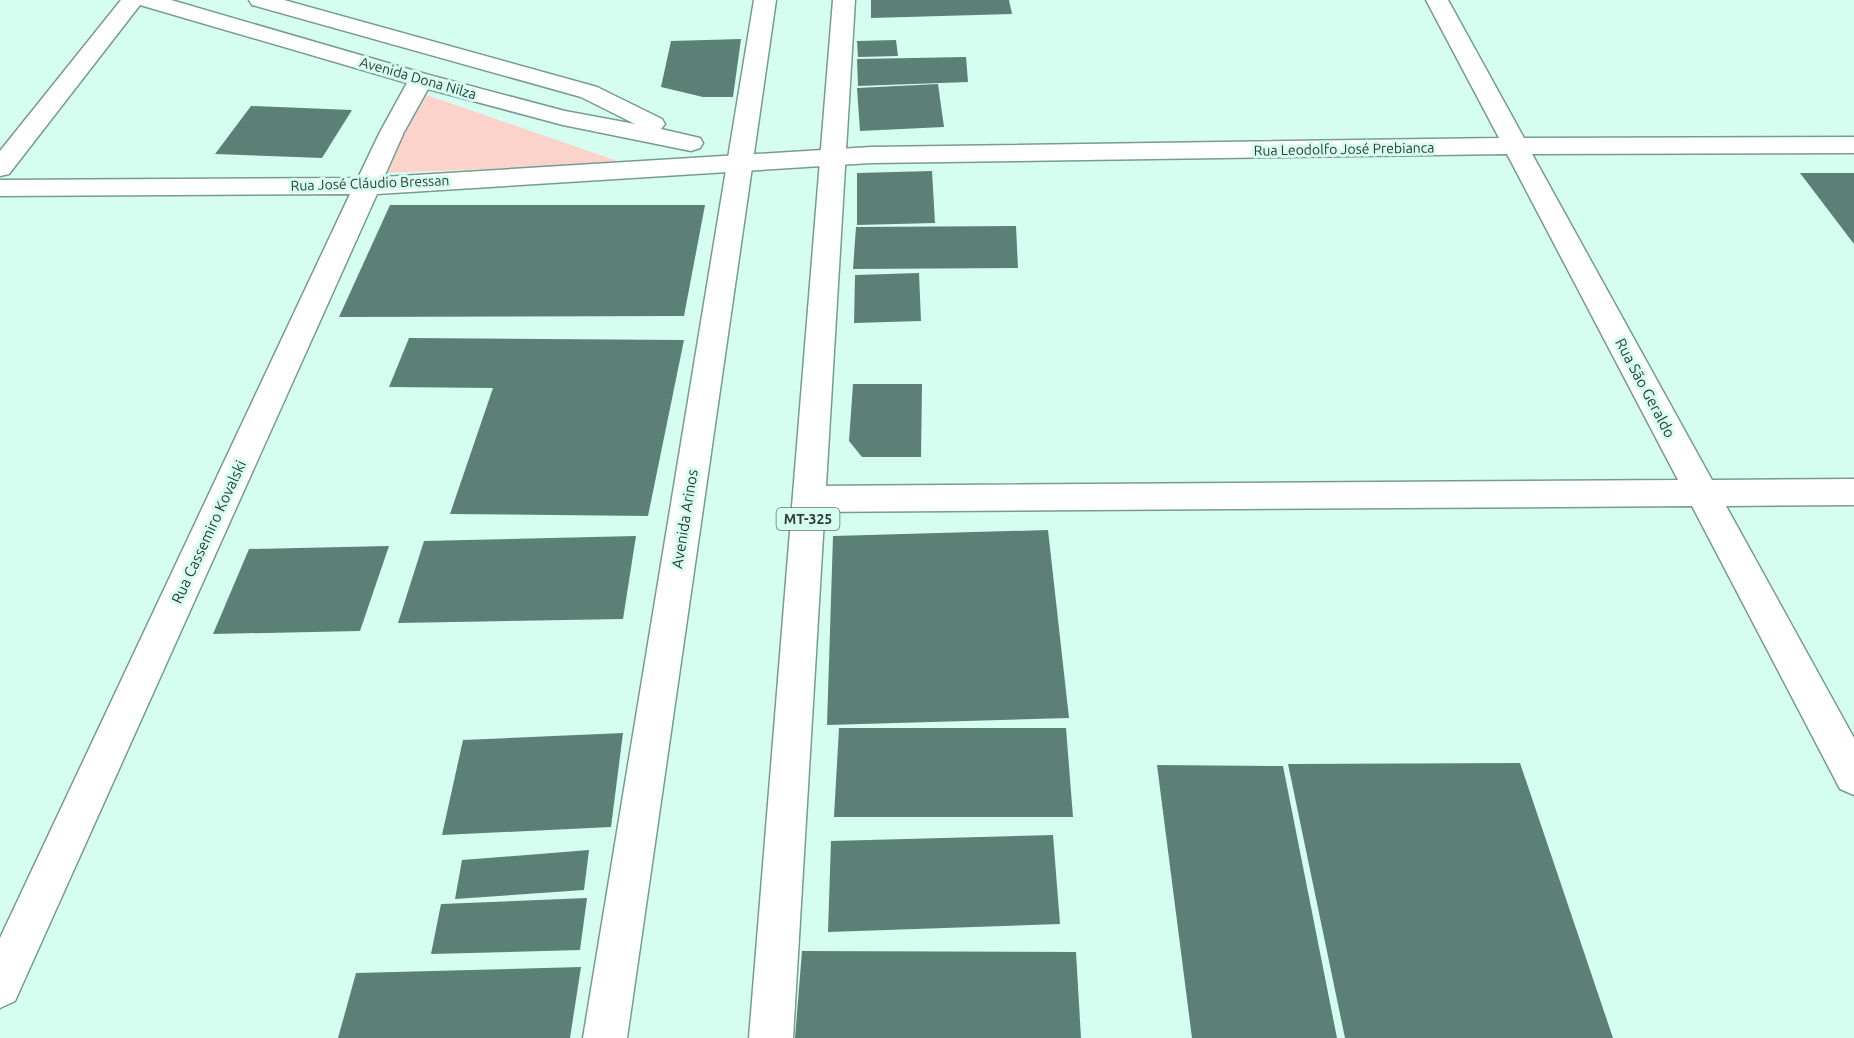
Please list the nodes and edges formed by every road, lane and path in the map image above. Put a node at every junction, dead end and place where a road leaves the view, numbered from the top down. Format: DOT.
graph roads {
  1 [pos="132,0"];
  2 [pos="147,0"];
  3 [pos="260,0"];
  4 [pos="765,0"];
  5 [pos="844,0"];
  6 [pos="1437,0"];
  7 [pos="421,80"];
  8 [pos="589,92"];
  9 [pos="563,118"];
  10 [pos="691,143"];
  11 [pos="1854,145"];
  12 [pos="1516,146"];
  13 [pos="834,158"];
  14 [pos="740,162"];
  15 [pos="0,168"];
  16 [pos="369,186"];
  17 [pos="0,188"];
  18 [pos="1854,492"];
  19 [pos="1702,493"];
  20 [pos="809,499"];
  21 [pos="1854,776"];
  22 [pos="0,986"];
  23 [pos="605,1038"];
  24 [pos="771,1038"];
  1 -- 15 [label="street"];
  2 -- 7 [label="street, Avenida Dona Nilza"];
  3 -- 8 [label="street, Avenida Dona Nilza"];
  4 -- 14 [label="street, Avenida Arinos"];
  5 -- 13 [label="street, MT-325"];
  6 -- 12 [label="street, Rua São Geraldo"];
  7 -- 9 [label="street, Avenida Dona Nilza"];
  7 -- 16 [label="street, Rua Cassemiro Kovalski"];
  8 -- 9 [label="street"];
  8 -- 10 [label="street, Avenida Dona Nilza"];
  9 -- 10 [label="street, Avenida Dona Nilza"];
  10 -- 14 [label="street, Avenida Dona Nilza"];
  11 -- 12 [label="street, Rua Leodolfo José Prebianca"];
  12 -- 13 [label="street, Rua Leodolfo José Prebianca"];
  12 -- 19 [label="street, Rua São Geraldo"];
  13 -- 14 [label="street, Rua Leodolfo José Prebianca"];
  13 -- 20 [label="street, MT-325"];
  14 -- 16 [label="street, Rua José Cláudio Bressan"];
  14 -- 23 [label="street, Avenida Arinos"];
  16 -- 17 [label="street, Rua José Cláudio Bressan"];
  16 -- 22 [label="street, Rua Cassemiro Kovalski"];
  18 -- 19 [label="street"];
  19 -- 20 [label="street"];
  19 -- 21 [label="street, Rua São Geraldo"];
  20 -- 24 [label="street, MT-325"];
}
